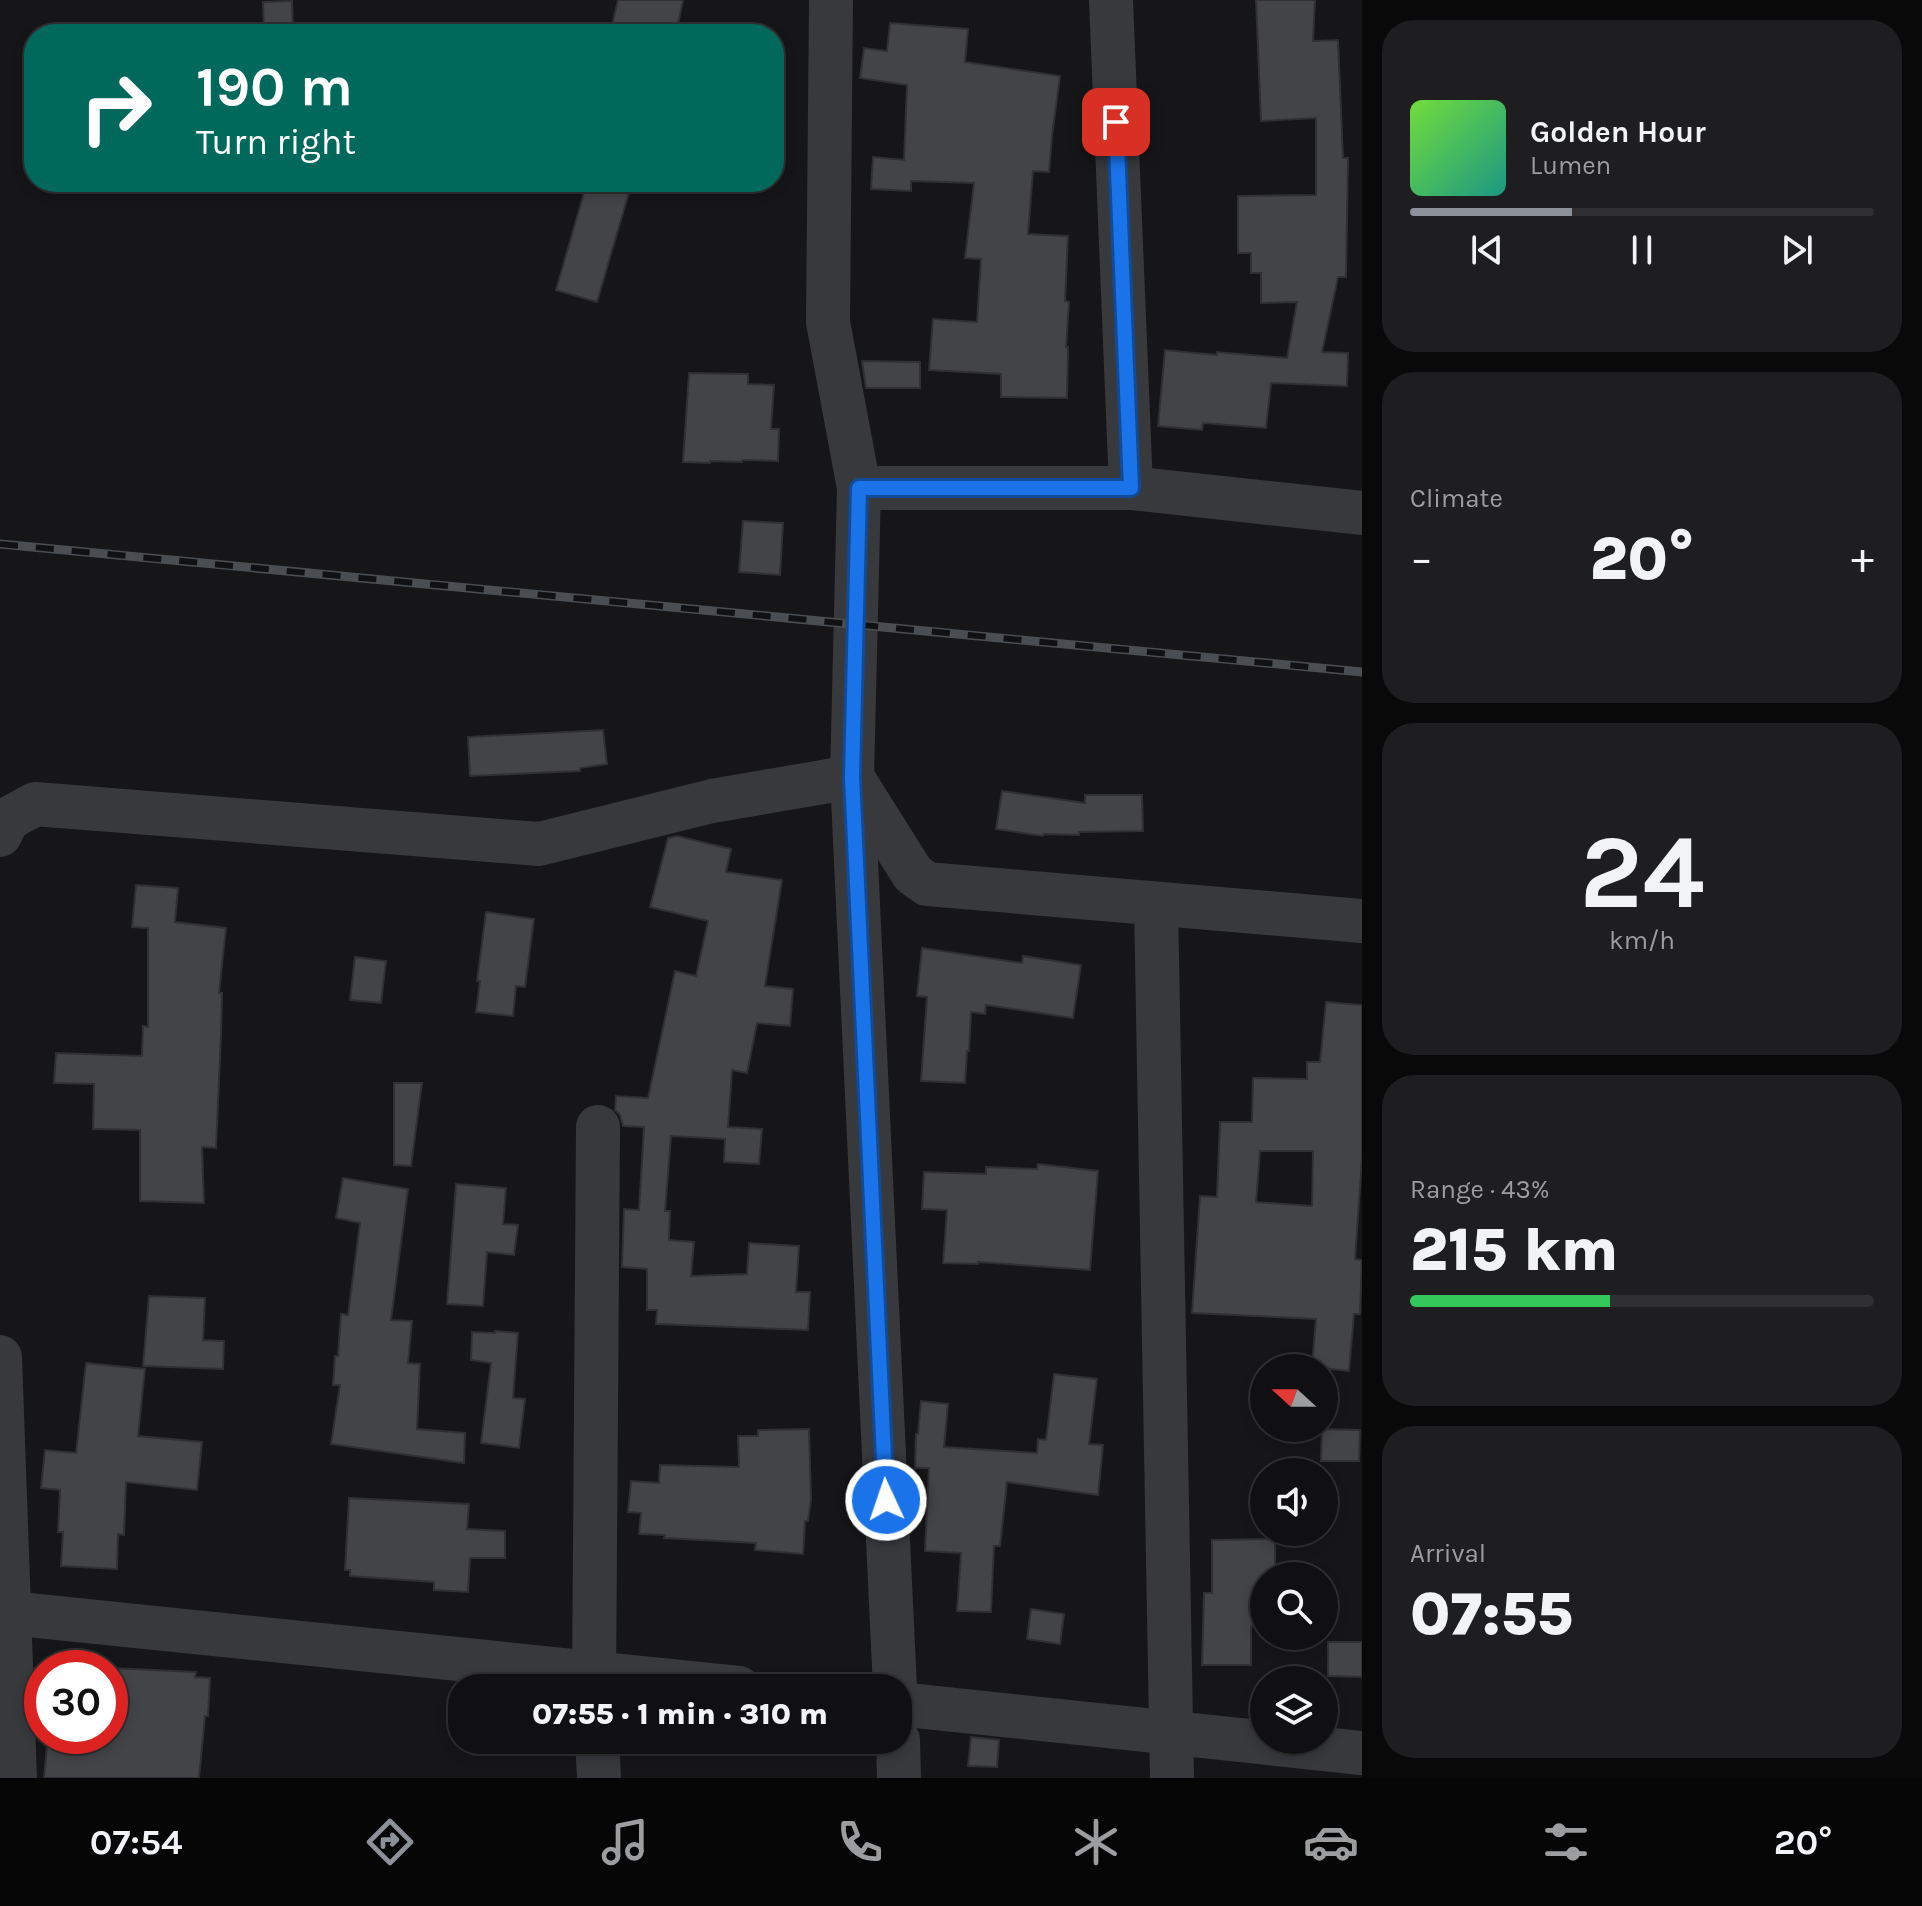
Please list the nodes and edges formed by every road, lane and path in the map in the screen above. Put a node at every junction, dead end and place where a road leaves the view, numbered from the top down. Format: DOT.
graph roads {
  1 [pos="831,0"];
  2 [pos="1111,0"];
  3 [pos="859,488"];
  4 [pos="1131,488"];
  5 [pos="1362,513"];
  6 [pos="852,777"];
  7 [pos="0,835"];
  8 [pos="1156,904"];
  9 [pos="1362,921"];
  10 [pos="598,1127"];
  11 [pos="0,1357"];
  12 [pos="9,1613"];
  13 [pos="534,1674"];
  14 [pos="594,1674"];
  15 [pos="894,1674"];
  16 [pos="912,1705"];
  17 [pos="1171,1733"];
  18 [pos="1362,1753"];
  19 [pos="598,1754"];
  20 [pos="898,1754"];
  21 [pos="15,1778"];
  22 [pos="599,1778"];
  23 [pos="899,1778"];
  24 [pos="1172,1778"];
  1 -- 3 [label="street"];
  2 -- 4 [label="street"];
  3 -- 4 [label="street"];
  3 -- 6 [label="street"];
  4 -- 5 [label="street"];
  6 -- 7 [label="street"];
  6 -- 8 [label="street"];
  6 -- 15 [label="street"];
  8 -- 9 [label="street"];
  8 -- 17 [label="street"];
  10 -- 14 [label="street"];
  11 -- 12 [label="street"];
  12 -- 13 [label="street"];
  12 -- 21 [label="street"];
  16 -- 17 [label="street"];
  17 -- 18 [label="street"];
  17 -- 24 [label="street"];
  19 -- 22 [label="street"];
  20 -- 23 [label="street"];
}
